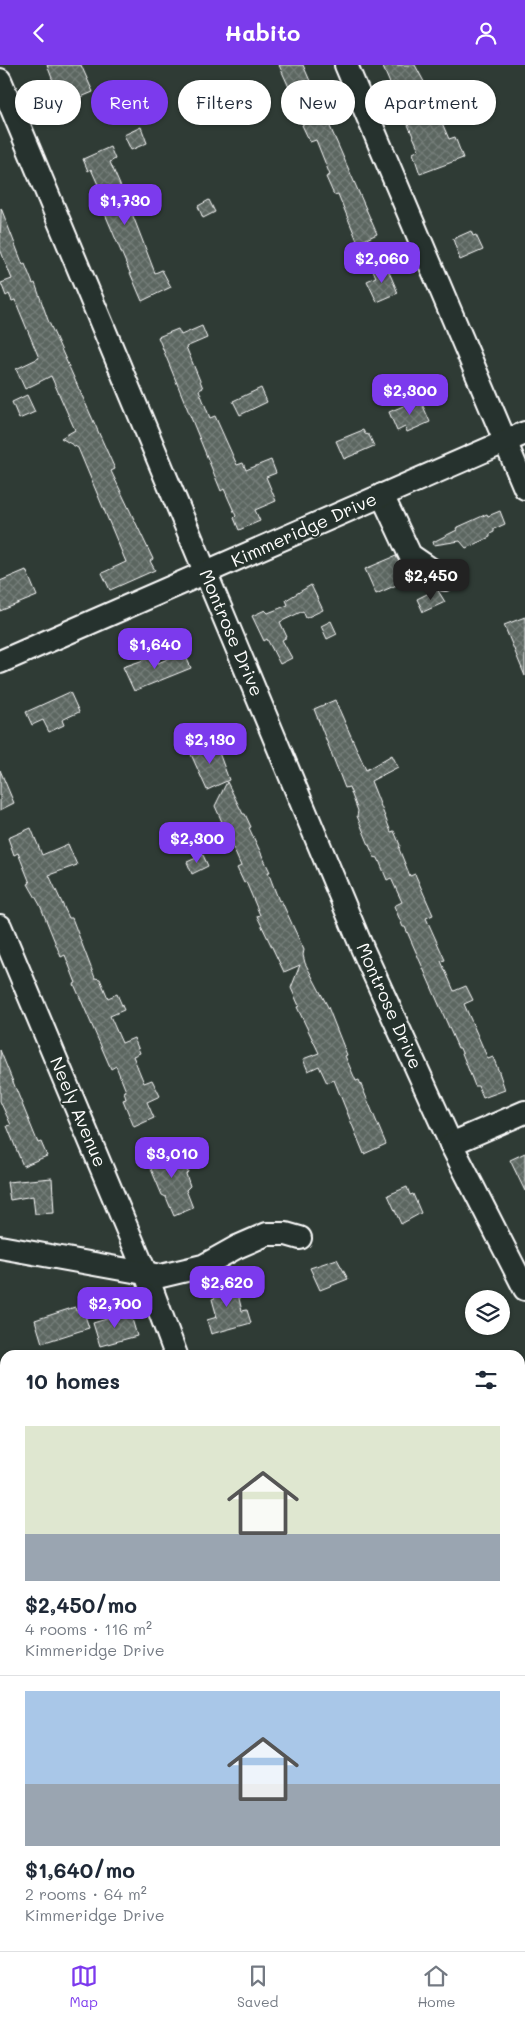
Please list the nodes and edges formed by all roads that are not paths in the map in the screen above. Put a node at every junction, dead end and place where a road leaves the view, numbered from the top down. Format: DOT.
graph roads {
  1 [pos="346,65"];
  2 [pos="0,80"];
  3 [pos="515,437"];
  4 [pos="525,488"];
  5 [pos="382,495"];
  6 [pos="206,572"];
  7 [pos="446,579"];
  8 [pos="0,662"];
  9 [pos="0,926"];
  10 [pos="525,1111"];
  11 [pos="451,1144"];
  12 [pos="300,1238"];
  13 [pos="0,1247"];
  14 [pos="146,1274"];
  15 [pos="525,1289"];
  16 [pos="174,1350"];
  1 -- 3 [label="street"];
  2 -- 6 [label="street, Montrose Drive"];
  3 -- 4 [label="street"];
  3 -- 5 [label="street, Kimmeridge Drive"];
  5 -- 6 [label="street, Kimmeridge Drive"];
  5 -- 7 [label="street"];
  6 -- 8 [label="street, Kimmeridge Drive"];
  6 -- 11 [label="street, Montrose Drive"];
  9 -- 14 [label="street, Neely Avenue"];
  10 -- 11 [label="street"];
  11 -- 15 [label="street, Montrose Drive"];
  12 -- 14 [label="street"];
  13 -- 14 [label="street"];
  14 -- 16 [label="street, Neely Avenue"];
}
